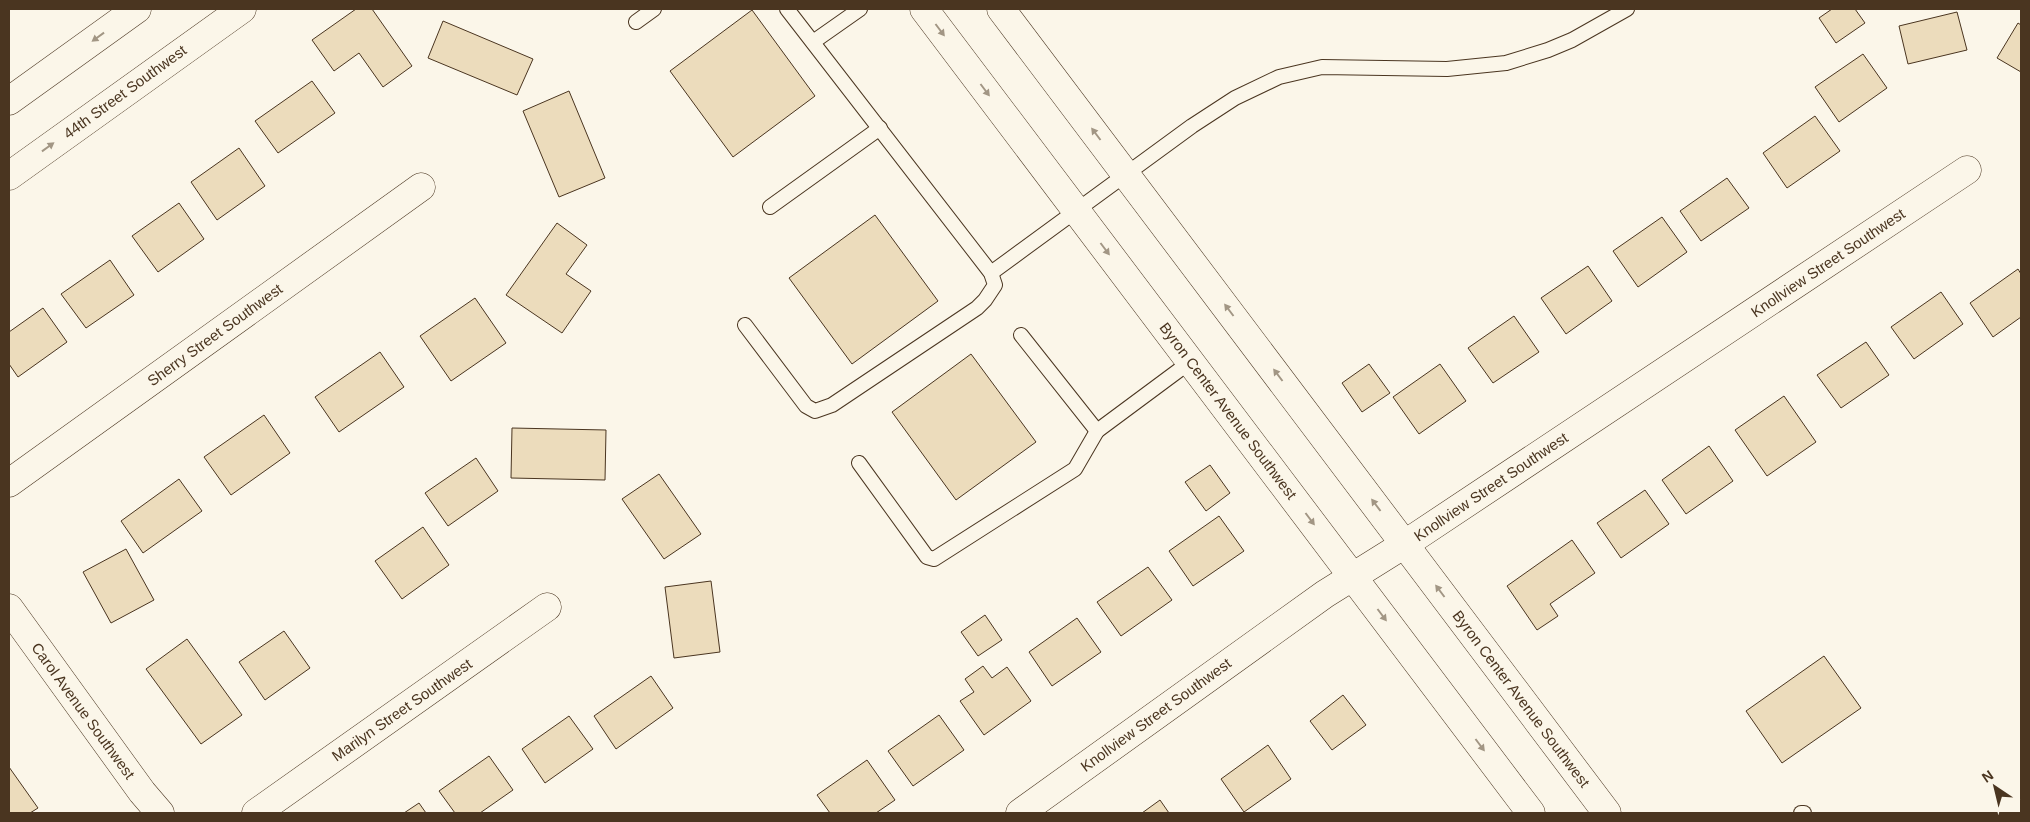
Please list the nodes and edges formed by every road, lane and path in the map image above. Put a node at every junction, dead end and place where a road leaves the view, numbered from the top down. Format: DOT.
graph roads {
  1 [pos="138,9"];
  2 [pos="242,9"];
  3 [pos="654,9"];
  4 [pos="787,9"];
  5 [pos="860,9"];
  6 [pos="924,9"];
  7 [pos="1001,9"];
  8 [pos="1627,9"];
  9 [pos="636,22"];
  10 [pos="813,42"];
  11 [pos="9,101"];
  12 [pos="880,128"];
  13 [pos="1967,170"];
  14 [pos="1126,173"];
  15 [pos="9,176"];
  16 [pos="421,187"];
  17 [pos="770,207"];
  18 [pos="1076,210"];
  19 [pos="991,273"];
  20 [pos="745,325"];
  21 [pos="1021,335"];
  22 [pos="1190,362"];
  23 [pos="1097,431"];
  24 [pos="859,463"];
  25 [pos="9,484"];
  26 [pos="1405,544"];
  27 [pos="1353,576"];
  28 [pos="547,607"];
  29 [pos="9,608"];
  30 [pos="160,813"];
  31 [pos="256,813"];
  32 [pos="1020,813"];
  33 [pos="1532,813"];
  34 [pos="1607,813"];
  1 -- 11 [label="main road, one-way"];
  15 -- 2 [label="main road, 44th Street Southwest, one-way"];
  3 -- 9 [label="lane"];
  4 -- 10 [label="lane"];
  5 -- 10 [label="lane"];
  6 -- 18 [label="main road, Byron Center Avenue Southwest, one-way"];
  14 -- 7 [label="main road, Byron Center Avenue Southwest, one-way"];
  8 -- 14 [label="lane"];
  10 -- 12 [label="lane"];
  12 -- 17 [label="lane"];
  12 -- 19 [label="lane"];
  13 -- 26 [label="main road, Knollview Street Southwest"];
  14 -- 18 [label="lane"];
  26 -- 14 [label="main road, Byron Center Avenue Southwest, one-way"];
  16 -- 25 [label="main road, Sherry Street Southwest"];
  18 -- 19 [label="lane"];
  18 -- 22 [label="main road, Byron Center Avenue Southwest, one-way"];
  19 -- 20 [label="lane"];
  21 -- 23 [label="lane"];
  22 -- 23 [label="lane"];
  22 -- 27 [label="main road, Byron Center Avenue Southwest, one-way"];
  23 -- 24 [label="lane"];
  26 -- 27 [label="main road, Knollview Street Southwest"];
  34 -- 26 [label="main road, Byron Center Avenue Southwest, one-way"];
  27 -- 32 [label="main road, Knollview Street Southwest"];
  27 -- 33 [label="main road, Byron Center Avenue Southwest, one-way"];
  28 -- 31 [label="main road, Marilyn Street Southwest"];
  29 -- 30 [label="main road, Carol Avenue Southwest"];
}
